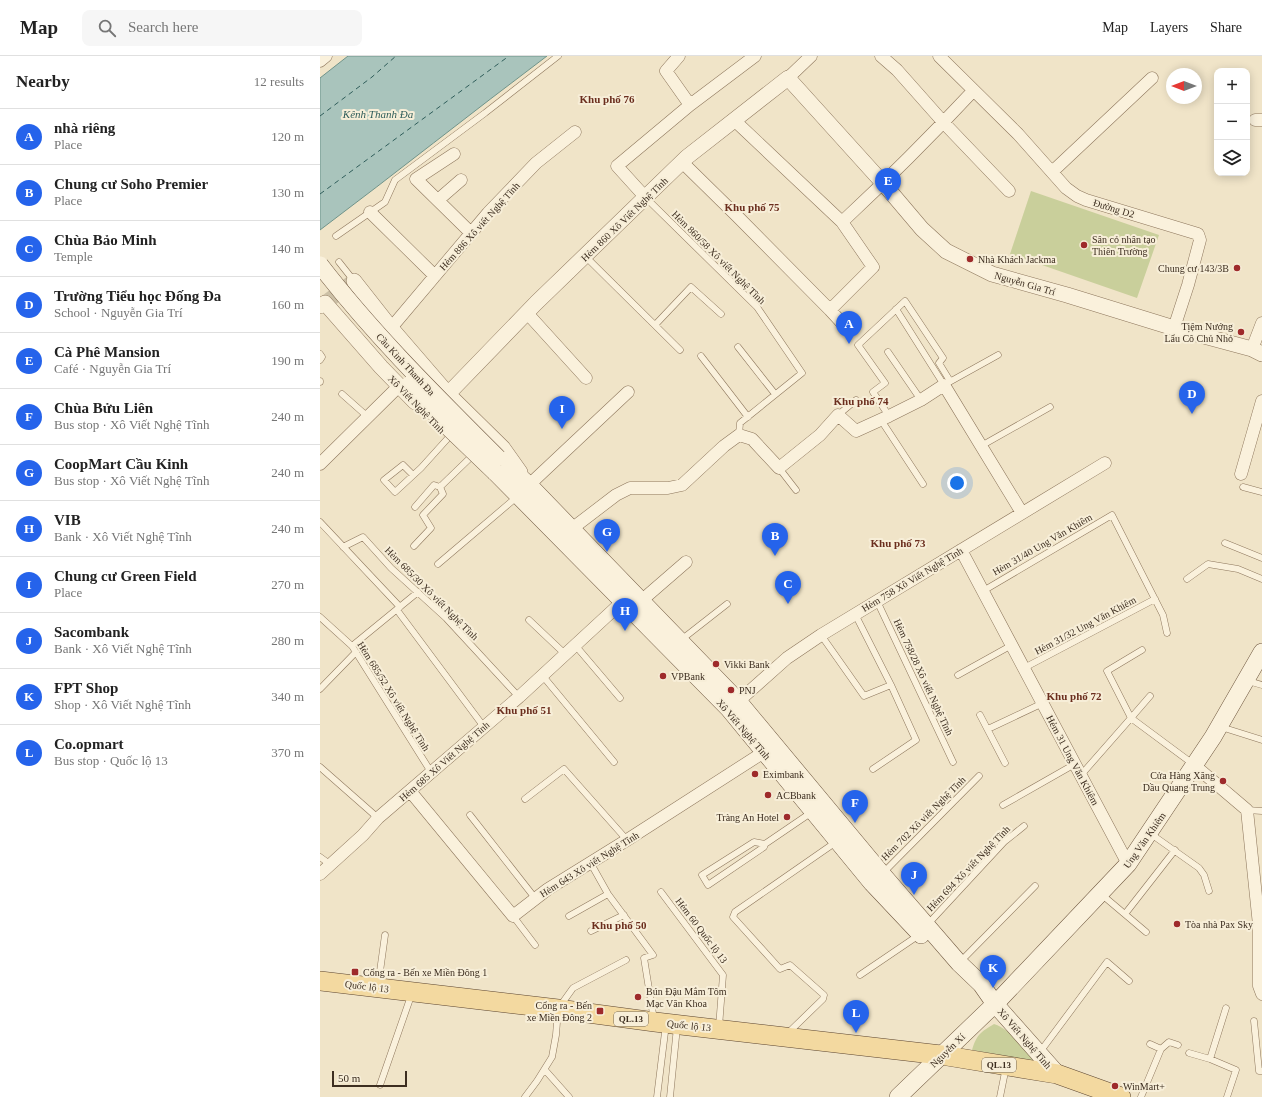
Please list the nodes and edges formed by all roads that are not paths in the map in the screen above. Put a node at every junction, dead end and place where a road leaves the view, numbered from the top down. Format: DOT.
graph roads {
  1 [pos="326,56"];
  2 [pos="558,56"];
  3 [pos="679,56"];
  4 [pos="755,56"];
  5 [pos="811,56"];
  6 [pos="881,56"];
  7 [pos="939,56"];
  8 [pos="320,60"];
  9 [pos="788,78"];
  10 [pos="1152,78"];
  11 [pos="973,91"];
  12 [pos="690,105"];
  13 [pos="734,120"];
  14 [pos="944,123"];
  15 [pos="575,132"];
  16 [pos="454,154"];
  17 [pos="682,162"];
  18 [pos="1052,172"];
  19 [pos="461,180"];
  20 [pos="883,183"];
  21 [pos="1009,191"];
  22 [pos="646,198"];
  23 [pos="438,200"];
  24 [pos="370,212"];
  25 [pos="842,222"];
  26 [pos="471,233"];
  27 [pos="336,236"];
  28 [pos="585,256"];
  29 [pos="339,262"];
  30 [pos="320,265"];
  31 [pos="434,276"];
  32 [pos="354,281"];
  33 [pos="320,283"];
  34 [pos="322,305"];
  35 [pos="896,309"];
  36 [pos="830,310"];
  37 [pos="527,313"];
  38 [pos="721,314"];
  39 [pos="1262,323"];
  40 [pos="842,324"];
  41 [pos="654,325"];
  42 [pos="391,328"];
  43 [pos="1174,328"];
  44 [pos="738,347"];
  45 [pos="680,350"];
  46 [pos="888,352"];
  47 [pos="1257,352"];
  48 [pos="320,354"];
  49 [pos="998,354"];
  50 [pos="701,356"];
  51 [pos="320,360"];
  52 [pos="586,378"];
  53 [pos="947,383"];
  54 [pos="399,386"];
  55 [pos="628,392"];
  56 [pos="342,394"];
  57 [pos="448,394"];
  58 [pos="775,394"];
  59 [pos="856,400"];
  60 [pos="921,400"];
  61 [pos="1262,401"];
  62 [pos="1050,407"];
  63 [pos="838,415"];
  64 [pos="368,417"];
  65 [pos="748,417"];
  66 [pos="885,418"];
  67 [pos="739,435"];
  68 [pos="449,437"];
  69 [pos="981,446"];
  70 [pos="470,458"];
  71 [pos="1105,463"];
  72 [pos="320,464"];
  73 [pos="497,465"];
  74 [pos="779,468"];
  75 [pos="1241,474"];
  76 [pos="413,475"];
  77 [pos="923,484"];
  78 [pos="440,487"];
  79 [pos="1243,487"];
  80 [pos="523,490"];
  81 [pos="796,490"];
  82 [pos="1262,492"];
  83 [pos="414,507"];
  84 [pos="1022,513"];
  85 [pos="320,522"];
  86 [pos="566,534"];
  87 [pos="1225,543"];
  88 [pos="414,546"];
  89 [pos="343,547"];
  90 [pos="961,550"];
  91 [pos="1262,558"];
  92 [pos="686,562"];
  93 [pos="438,564"];
  94 [pos="1187,579"];
  95 [pos="1262,580"];
  96 [pos="983,591"];
  97 [pos="418,592"];
  98 [pos="1155,599"];
  99 [pos="641,601"];
  100 [pos="877,601"];
  101 [pos="622,602"];
  102 [pos="727,604"];
  103 [pos="398,608"];
  104 [pos="855,614"];
  105 [pos="320,616"];
  106 [pos="529,620"];
  107 [pos="1167,633"];
  108 [pos="821,635"];
  109 [pos="680,641"];
  110 [pos="575,645"];
  111 [pos="1012,645"];
  112 [pos="352,646"];
  113 [pos="1142,650"];
  114 [pos="356,652"];
  115 [pos="1262,652"];
  116 [pos="565,654"];
  117 [pos="1024,668"];
  118 [pos="542,675"];
  119 [pos="958,675"];
  120 [pos="1254,682"];
  121 [pos="891,685"];
  122 [pos="320,689"];
  123 [pos="1150,696"];
  124 [pos="519,697"];
  125 [pos="620,698"];
  126 [pos="1043,703"];
  127 [pos="733,705"];
  128 [pos="980,715"];
  129 [pos="1131,718"];
  130 [pos="1219,726"];
  131 [pos="484,727"];
  132 [pos="988,729"];
  133 [pos="1262,740"];
  134 [pos="764,752"];
  135 [pos="614,762"];
  136 [pos="953,762"];
  137 [pos="1005,763"];
  138 [pos="1194,765"];
  139 [pos="320,767"];
  140 [pos="873,769"];
  141 [pos="1078,770"];
  142 [pos="431,772"];
  143 [pos="979,776"];
  144 [pos="410,791"];
  145 [pos="525,799"];
  146 [pos="1003,805"];
  147 [pos="1247,810"];
  148 [pos="1262,811"];
  149 [pos="813,812"];
  150 [pos="470,815"];
  151 [pos="378,818"];
  152 [pos="1024,826"];
  153 [pos="1149,833"];
  154 [pos="627,840"];
  155 [pos="837,841"];
  156 [pos="765,844"];
  157 [pos="1175,850"];
  158 [pos="320,857"];
  159 [pos="729,858"];
  160 [pos="590,862"];
  161 [pos="1128,864"];
  162 [pos="331,865"];
  163 [pos="735,867"];
  164 [pos="320,874"];
  165 [pos="877,878"];
  166 [pos="1035,886"];
  167 [pos="1209,891"];
  168 [pos="662,892"];
  169 [pos="1100,893"];
  170 [pos="608,894"];
  171 [pos="535,898"];
  172 [pos="1125,914"];
  173 [pos="624,915"];
  174 [pos="513,916"];
  175 [pos="569,916"];
  176 [pos="1260,925"];
  177 [pos="924,930"];
  178 [pos="591,931"];
  179 [pos="1146,932"];
  180 [pos="385,935"];
  181 [pos="535,945"];
  182 [pos="626,960"];
  183 [pos="959,963"];
  184 [pos="860,975"];
  185 [pos="320,981"];
  186 [pos="1129,981"];
  187 [pos="378,988"];
  188 [pos="412,992"];
  189 [pos="1262,994"];
  190 [pos="996,1004"];
  191 [pos="1226,1008"];
  192 [pos="558,1009"];
  193 [pos="1254,1021"];
  194 [pos="666,1023"];
  195 [pos="719,1028"];
  196 [pos="784,1036"];
  197 [pos="1150,1044"];
  198 [pos="1178,1045"];
  199 [pos="1161,1049"];
  200 [pos="1189,1053"];
  201 [pos="1039,1054"];
  202 [pos="941,1055"];
  203 [pos="1210,1058"];
  204 [pos="1006,1066"];
  205 [pos="545,1070"];
  206 [pos="1262,1071"];
  207 [pos="1057,1074"];
  208 [pos="380,1085"];
  209 [pos="525,1097"];
  210 [pos="569,1097"];
  211 [pos="657,1097"];
  212 [pos="670,1097"];
  213 [pos="898,1097"];
  214 [pos="1000,1097"];
  215 [pos="1121,1097"];
  216 [pos="1141,1097"];
  217 [pos="1227,1097"];
  1 -- 8 [label="street"];
  2 -- 24 [label="lane"];
  3 -- 12 [label="street"];
  4 -- 12 [label="street"];
  5 -- 9 [label="street, Hẻm 860 Xô Viết Nghệ Tĩnh"];
  6 -- 14 [label="street"];
  7 -- 11 [label="street, Đường D2"];
  9 -- 13 [label="street, Hẻm 860 Xô Viết Nghệ Tĩnh"];
  9 -- 20 [label="street, Nguyễn Gia Trí"];
  10 -- 18 [label="street"];
  11 -- 14 [label="street"];
  11 -- 18 [label="street, Đường D2"];
  12 -- 22 [label="street, Hẻm 860 Xô Viết Nghệ Tĩnh"];
  13 -- 17 [label="street, Hẻm 860 Xô Viết Nghệ Tĩnh"];
  13 -- 25 [label="street"];
  14 -- 20 [label="street"];
  14 -- 21 [label="street"];
  15 -- 26 [label="street, Hẻm 886 Xô viết Nghệ Tĩnh"];
  16 -- 23 [label="street"];
  17 -- 22 [label="street, Hẻm 860 Xô Viết Nghệ Tĩnh"];
  17 -- 36 [label="street"];
  18 -- 43 [label="street, Đường D2"];
  19 -- 23 [label="street"];
  20 -- 25 [label="street"];
  20 -- 43 [label="street, Nguyễn Gia Trí"];
  22 -- 28 [label="street, Hẻm 860 Xô Viết Nghệ Tĩnh"];
  22 -- 58 [label="lane, Hẻm 860/58 Xô viết Nghệ Tĩnh"];
  23 -- 26 [label="street"];
  24 -- 27 [label="lane"];
  24 -- 31 [label="street"];
  25 -- 36 [label="street"];
  26 -- 31 [label="street, Hẻm 886 Xô viết Nghệ Tĩnh"];
  28 -- 37 [label="street, Hẻm 860 Xô Viết Nghệ Tĩnh"];
  28 -- 41 [label="lane"];
  29 -- 32 [label="lane"];
  30 -- 73 [label="main road, Cầu Kinh Thanh Đa, bridge"];
  31 -- 42 [label="street, Hẻm 886 Xô viết Nghệ Tĩnh"];
  32 -- 42 [label="street, Xô Viết Nghệ Tĩnh"];
  33 -- 73 [label="main road, Cầu Kinh Thanh Đa, bridge"];
  34 -- 54 [label="street, Xô Viết Nghệ Tĩnh"];
  35 -- 53 [label="lane"];
  35 -- 53 [label="lane"];
  35 -- 66 [label="lane"];
  36 -- 40 [label="street"];
  37 -- 52 [label="street"];
  37 -- 57 [label="street, Hẻm 860 Xô Viết Nghệ Tĩnh"];
  38 -- 41 [label="lane"];
  39 -- 47 [label="street"];
  41 -- 45 [label="lane"];
  42 -- 57 [label="street, Xô Viết Nghệ Tĩnh"];
  43 -- 47 [label="street, Nguyễn Gia Trí"];
  44 -- 58 [label="lane"];
  46 -- 60 [label="lane"];
  48 -- 51 [label="lane"];
  49 -- 53 [label="lane"];
  50 -- 65 [label="lane"];
  53 -- 60 [label="street"];
  53 -- 69 [label="street"];
  54 -- 64 [label="street"];
  54 -- 68 [label="street, Xô Viết Nghệ Tĩnh"];
  55 -- 80 [label="street"];
  56 -- 64 [label="lane"];
  57 -- 80 [label="street, Xô Viết Nghệ Tĩnh"];
  58 -- 65 [label="lane"];
  59 -- 63 [label="lane"];
  60 -- 66 [label="street"];
  61 -- 75 [label="street"];
  62 -- 69 [label="lane"];
  63 -- 66 [label="street"];
  63 -- 74 [label="street"];
  64 -- 72 [label="street"];
  65 -- 67 [label="lane"];
  66 -- 77 [label="lane"];
  67 -- 74 [label="street"];
  67 -- 86 [label="street"];
  68 -- 70 [label="street, Xô Viết Nghệ Tĩnh"];
  68 -- 76 [label="lane"];
  69 -- 84 [label="street"];
  70 -- 78 [label="lane"];
  70 -- 80 [label="street, Xô Viết Nghệ Tĩnh"];
  71 -- 84 [label="street, Hẻm 758 Xô Viết Nghệ Tĩnh"];
  73 -- 80 [label="main road, Xô Viết Nghệ Tĩnh"];
  74 -- 81 [label="lane"];
  76 -- 76 [label="lane"];
  78 -- 83 [label="lane"];
  78 -- 88 [label="lane"];
  79 -- 82 [label="lane"];
  80 -- 86 [label="main road, Xô Viết Nghệ Tĩnh"];
  80 -- 93 [label="lane"];
  84 -- 90 [label="street, Hẻm 758 Xô Viết Nghệ Tĩnh"];
  85 -- 89 [label="lane"];
  86 -- 99 [label="main road, Xô Viết Nghệ Tĩnh"];
  86 -- 101 [label="main road, Xô Viết Nghệ Tĩnh"];
  87 -- 91 [label="lane"];
  89 -- 97 [label="lane, Hẻm 685/30 Xô viết Nghệ Tĩnh"];
  89 -- 103 [label="lane"];
  90 -- 96 [label="street, Hẻm 31 Ung Văn Khiêm"];
  90 -- 100 [label="street, Hẻm 758 Xô Viết Nghệ Tĩnh"];
  92 -- 99 [label="street"];
  94 -- 95 [label="lane"];
  96 -- 98 [label="lane, Hẻm 31/40 Ung Văn Khiêm"];
  96 -- 111 [label="street, Hẻm 31 Ung Văn Khiêm"];
  97 -- 103 [label="lane"];
  97 -- 124 [label="lane, Hẻm 685/30 Xô viết Nghệ Tĩnh"];
  98 -- 107 [label="lane"];
  98 -- 117 [label="lane, Hẻm 31/32 Ung Văn Khiêm"];
  99 -- 109 [label="main road, Xô Viết Nghệ Tĩnh"];
  100 -- 104 [label="street, Hẻm 758 Xô Viết Nghệ Tĩnh"];
  100 -- 136 [label="lane, Hẻm 758/28 Xô viết Nghệ Tĩnh"];
  101 -- 110 [label="street, Hẻm 685 Xô Viết Nghệ Tĩnh"];
  101 -- 127 [label="main road, Xô Viết Nghệ Tĩnh"];
  102 -- 109 [label="lane"];
  103 -- 112 [label="lane"];
  103 -- 131 [label="lane"];
  104 -- 108 [label="street, Hẻm 758 Xô Viết Nghệ Tĩnh"];
  104 -- 121 [label="lane"];
  105 -- 112 [label="lane, Hẻm 685/52 Xô viết Nghệ Tĩnh"];
  106 -- 116 [label="lane"];
  108 -- 121 [label="lane"];
  108 -- 127 [label="street, Hẻm 758 Xô Viết Nghệ Tĩnh"];
  109 -- 127 [label="main road, Xô Viết Nghệ Tĩnh"];
  110 -- 116 [label="street, Hẻm 685 Xô Viết Nghệ Tĩnh"];
  110 -- 125 [label="lane"];
  111 -- 117 [label="street, Hẻm 31 Ung Văn Khiêm"];
  111 -- 119 [label="lane"];
  112 -- 114 [label="lane, Hẻm 685/52 Xô viết Nghệ Tĩnh"];
  113 -- 129 [label="lane"];
  114 -- 122 [label="lane"];
  114 -- 142 [label="lane, Hẻm 685/52 Xô viết Nghệ Tĩnh"];
  115 -- 120 [label="main road, Ung Văn Khiêm"];
  116 -- 118 [label="street, Hẻm 685 Xô Viết Nghệ Tĩnh"];
  117 -- 126 [label="street, Hẻm 31 Ung Văn Khiêm"];
  118 -- 124 [label="street, Hẻm 685 Xô Viết Nghệ Tĩnh"];
  118 -- 135 [label="lane"];
  120 -- 130 [label="main road, Ung Văn Khiêm"];
  121 -- 140 [label="lane"];
  123 -- 129 [label="lane"];
  124 -- 131 [label="street, Hẻm 685 Xô Viết Nghệ Tĩnh"];
  126 -- 132 [label="lane"];
  126 -- 141 [label="street, Hẻm 31 Ung Văn Khiêm"];
  127 -- 134 [label="main road, Xô Viết Nghệ Tĩnh"];
  127 -- 165 [label="main road, Xô Viết Nghệ Tĩnh"];
  128 -- 132 [label="lane"];
  129 -- 138 [label="lane"];
  129 -- 141 [label="lane"];
  130 -- 133 [label="lane"];
  130 -- 138 [label="main road, Ung Văn Khiêm"];
  131 -- 142 [label="street, Hẻm 685 Xô Viết Nghệ Tĩnh"];
  132 -- 137 [label="lane"];
  134 -- 149 [label="main road, Xô Viết Nghệ Tĩnh"];
  134 -- 154 [label="street, Hẻm 643 Xô viết Nghệ Tĩnh"];
  138 -- 147 [label="street"];
  138 -- 153 [label="main road, Ung Văn Khiêm"];
  139 -- 151 [label="lane"];
  141 -- 146 [label="lane"];
  141 -- 161 [label="street, Hẻm 31 Ung Văn Khiêm"];
  142 -- 144 [label="street, Hẻm 685 Xô Viết Nghệ Tĩnh"];
  143 -- 165 [label="lane, Hẻm 702 Xô viết Nghệ Tĩnh"];
  144 -- 151 [label="street, Hẻm 685 Xô Viết Nghệ Tĩnh"];
  144 -- 174 [label="street"];
  145 -- 154 [label="lane"];
  147 -- 148 [label="lane"];
  147 -- 176 [label="street"];
  149 -- 155 [label="main road, Xô Viết Nghệ Tĩnh"];
  149 -- 156 [label="lane"];
  150 -- 171 [label="lane"];
  151 -- 162 [label="street, Hẻm 685 Xô Viết Nghệ Tĩnh"];
  152 -- 177 [label="lane, Hẻm 694 Xô viết Nghệ Tĩnh"];
  153 -- 157 [label="lane"];
  153 -- 161 [label="main road, Ung Văn Khiêm"];
  154 -- 160 [label="street, Hẻm 643 Xô viết Nghệ Tĩnh"];
  155 -- 165 [label="main road, Xô Viết Nghệ Tĩnh"];
  155 -- 196 [label="lane"];
  156 -- 159 [label="lane"];
  156 -- 163 [label="lane"];
  157 -- 167 [label="lane"];
  157 -- 172 [label="lane"];
  158 -- 162 [label="lane"];
  159 -- 163 [label="lane"];
  159 -- 163 [label="lane"];
  160 -- 170 [label="lane"];
  160 -- 171 [label="street, Hẻm 643 Xô viết Nghệ Tĩnh"];
  161 -- 169 [label="main road, Ung Văn Khiêm"];
  162 -- 164 [label="street, Hẻm 685 Xô Viết Nghệ Tĩnh"];
  165 -- 177 [label="main road, Xô Viết Nghệ Tĩnh"];
  166 -- 183 [label="lane"];
  168 -- 195 [label="lane, Hẻm 60 Quốc lộ 13"];
  169 -- 172 [label="lane"];
  169 -- 190 [label="main road, Ung Văn Khiêm"];
  170 -- 173 [label="lane"];
  170 -- 175 [label="lane"];
  171 -- 174 [label="street, Hẻm 643 Xô viết Nghệ Tĩnh"];
  172 -- 179 [label="lane"];
  173 -- 178 [label="lane"];
  173 -- 194 [label="lane"];
  174 -- 181 [label="lane"];
  176 -- 189 [label="street"];
  177 -- 183 [label="main road, Xô Viết Nghệ Tĩnh"];
  177 -- 184 [label="lane, Hẻm 694 Xô viết Nghệ Tĩnh"];
  177 -- 190 [label="main road, Xô Viết Nghệ Tĩnh"];
  180 -- 187 [label="lane"];
  182 -- 192 [label="lane"];
  183 -- 190 [label="main road, Xô Viết Nghệ Tĩnh"];
  185 -- 187 [label="main road, Quốc lộ 13 / QL.13"];
  186 -- 201 [label="lane"];
  187 -- 188 [label="main road, Quốc lộ 13 / QL.13"];
  188 -- 192 [label="main road, Quốc lộ 13 / QL.13"];
  188 -- 208 [label="lane"];
  190 -- 201 [label="main road, Xô Viết Nghệ Tĩnh"];
  190 -- 202 [label="main road, Nguyễn Xí"];
  191 -- 203 [label="lane"];
  192 -- 194 [label="main road, Quốc lộ 13 / QL.13"];
  192 -- 205 [label="lane"];
  193 -- 206 [label="lane"];
  194 -- 195 [label="main road, Quốc lộ 13 / QL.13"];
  194 -- 211 [label="lane"];
  194 -- 212 [label="lane"];
  195 -- 196 [label="main road, Quốc lộ 13 / QL.13"];
  196 -- 202 [label="main road, Quốc lộ 13 / QL.13"];
  197 -- 199 [label="lane"];
  198 -- 199 [label="lane"];
  199 -- 216 [label="lane"];
  200 -- 203 [label="lane"];
  201 -- 207 [label="main road, Xô Viết Nghệ Tĩnh"];
  202 -- 204 [label="main road, Quốc lộ 13 / QL.13"];
  202 -- 213 [label="main road, Nguyễn Xí"];
  203 -- 217 [label="lane"];
  204 -- 207 [label="main road, Quốc lộ 13 / QL.13"];
  204 -- 214 [label="lane"];
  205 -- 209 [label="lane"];
  205 -- 210 [label="lane"];
  207 -- 215 [label="main road, Xô Viết Nghệ Tĩnh"];
}
